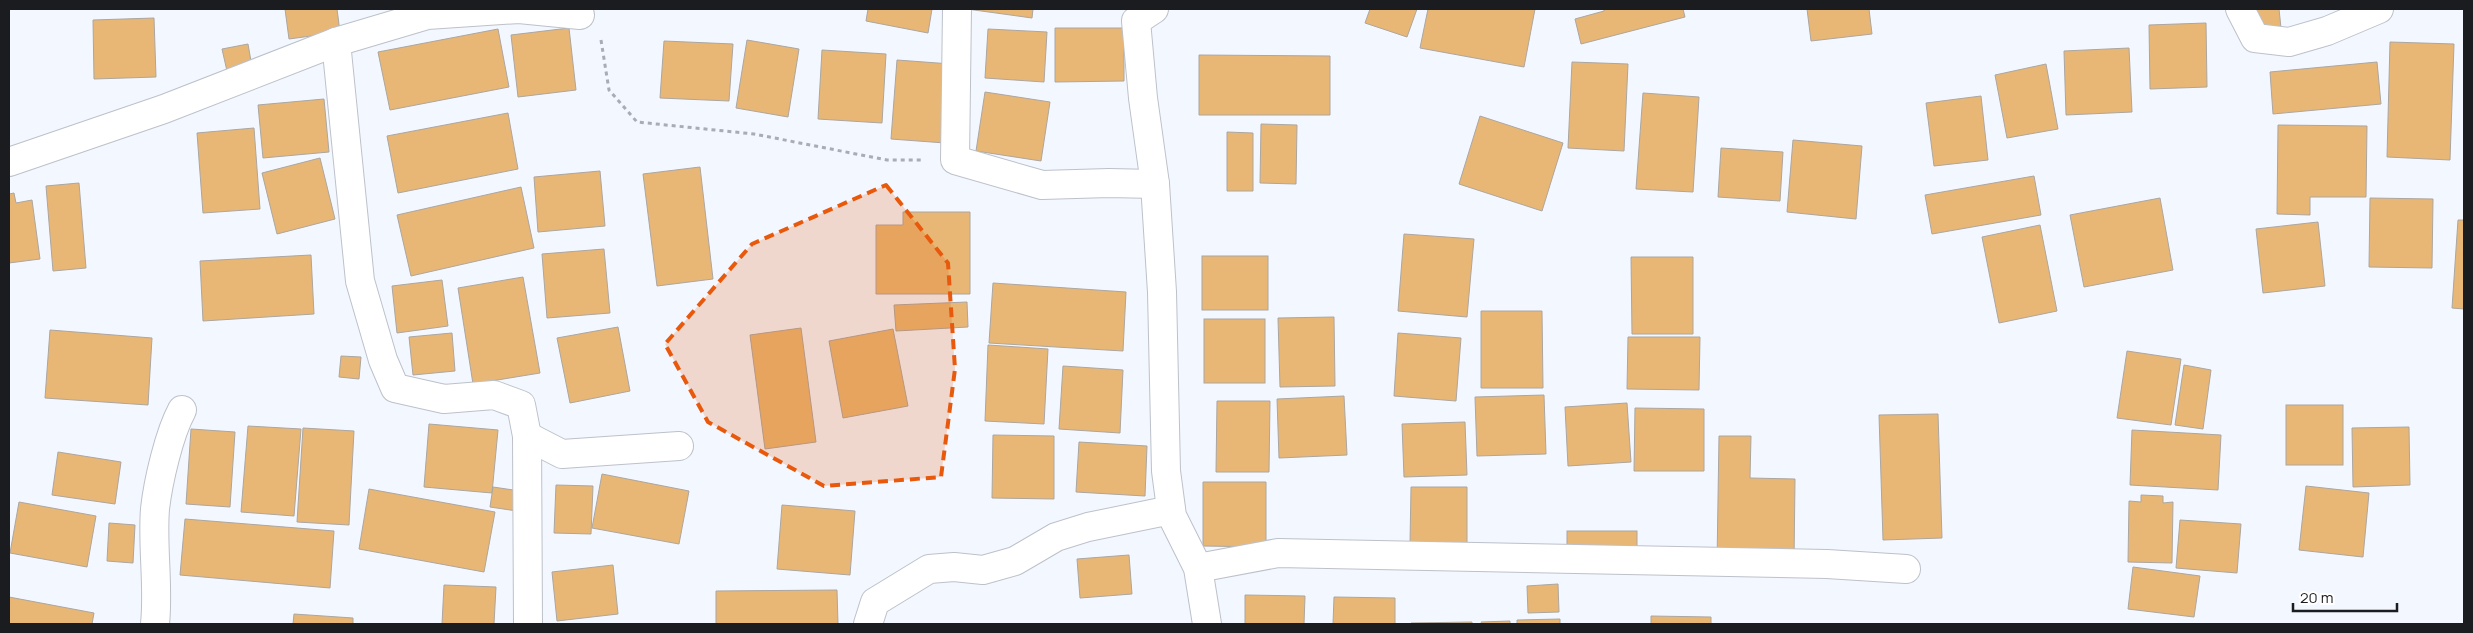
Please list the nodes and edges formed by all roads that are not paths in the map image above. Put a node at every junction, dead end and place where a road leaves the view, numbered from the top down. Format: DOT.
graph roads {
  1 [pos="957,9"];
  2 [pos="1154,9"];
  3 [pos="2240,9"];
  4 [pos="2378,9"];
  5 [pos="580,16"];
  6 [pos="336,42"];
  7 [pos="9,162"];
  8 [pos="1156,184"];
  9 [pos="182,410"];
  10 [pos="527,436"];
  11 [pos="679,446"];
  12 [pos="1171,510"];
  13 [pos="1198,568"];
  14 [pos="1906,569"];
  15 [pos="156,624"];
  16 [pos="528,624"];
  17 [pos="868,624"];
  18 [pos="1208,624"];
  1 -- 8 [label="street"];
  2 -- 8 [label="street"];
  3 -- 4 [label="street"];
  5 -- 6 [label="street"];
  6 -- 7 [label="street"];
  6 -- 10 [label="street"];
  8 -- 12 [label="street"];
  9 -- 15 [label="street"];
  10 -- 11 [label="street"];
  10 -- 16 [label="street"];
  12 -- 13 [label="street"];
  12 -- 17 [label="street"];
  13 -- 14 [label="street"];
  13 -- 18 [label="street"];
}
